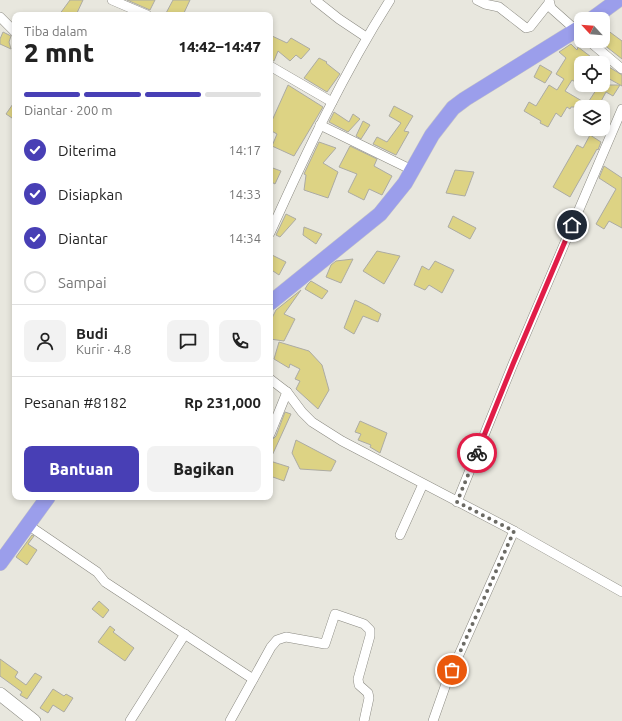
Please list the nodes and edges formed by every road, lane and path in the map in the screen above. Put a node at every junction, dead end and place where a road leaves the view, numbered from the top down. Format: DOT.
graph roads {
  1 [pos="112,0"];
  2 [pos="315,0"];
  3 [pos="390,0"];
  4 [pos="477,0"];
  5 [pos="618,0"];
  6 [pos="549,2"];
  7 [pos="125,3"];
  8 [pos="140,12"];
  9 [pos="602,12"];
  10 [pos="0,17"];
  11 [pos="574,26"];
  12 [pos="12,29"];
  13 [pos="574,33"];
  14 [pos="366,37"];
  15 [pos="597,48"];
  16 [pos="273,68"];
  17 [pos="622,69"];
  18 [pos="332,102"];
  19 [pos="622,109"];
  20 [pos="320,125"];
  21 [pos="412,170"];
  22 [pos="273,227"];
  23 [pos="273,302"];
  24 [pos="273,381"];
  25 [pos="287,392"];
  26 [pos="273,427"];
  27 [pos="423,484"];
  28 [pos="46,500"];
  29 [pos="457,502"];
  30 [pos="28,525"];
  31 [pos="514,531"];
  32 [pos="400,535"];
  33 [pos="0,564"];
  34 [pos="622,592"];
  35 [pos="185,634"];
  36 [pos="253,679"];
  37 [pos="0,694"];
  38 [pos="34,721"];
  39 [pos="130,721"];
  40 [pos="230,721"];
  41 [pos="364,721"];
  42 [pos="433,721"];
  1 -- 7 [label="street"];
  2 -- 14 [label="street"];
  3 -- 14 [label="street"];
  4 -- 6 [label="street"];
  5 -- 9 [label="highway"];
  6 -- 11 [label="street"];
  7 -- 8 [label="street"];
  10 -- 12 [label="street"];
  13 -- 21 [label="highway"];
  14 -- 18 [label="street"];
  15 -- 17 [label="street"];
  16 -- 18 [label="street"];
  18 -- 20 [label="street"];
  19 -- 29 [label="street"];
  20 -- 21 [label="street"];
  20 -- 22 [label="street"];
  21 -- 23 [label="highway"];
  24 -- 25 [label="street"];
  25 -- 26 [label="street"];
  25 -- 27 [label="street"];
  27 -- 29 [label="street"];
  27 -- 32 [label="street"];
  28 -- 30 [label="highway"];
  29 -- 31 [label="street"];
  30 -- 33 [label="highway"];
  30 -- 35 [label="street"];
  31 -- 34 [label="street"];
  31 -- 42 [label="street"];
  35 -- 36 [label="street"];
  35 -- 39 [label="street"];
  36 -- 40 [label="street"];
  36 -- 41 [label="street"];
  37 -- 38 [label="main road"];
}
